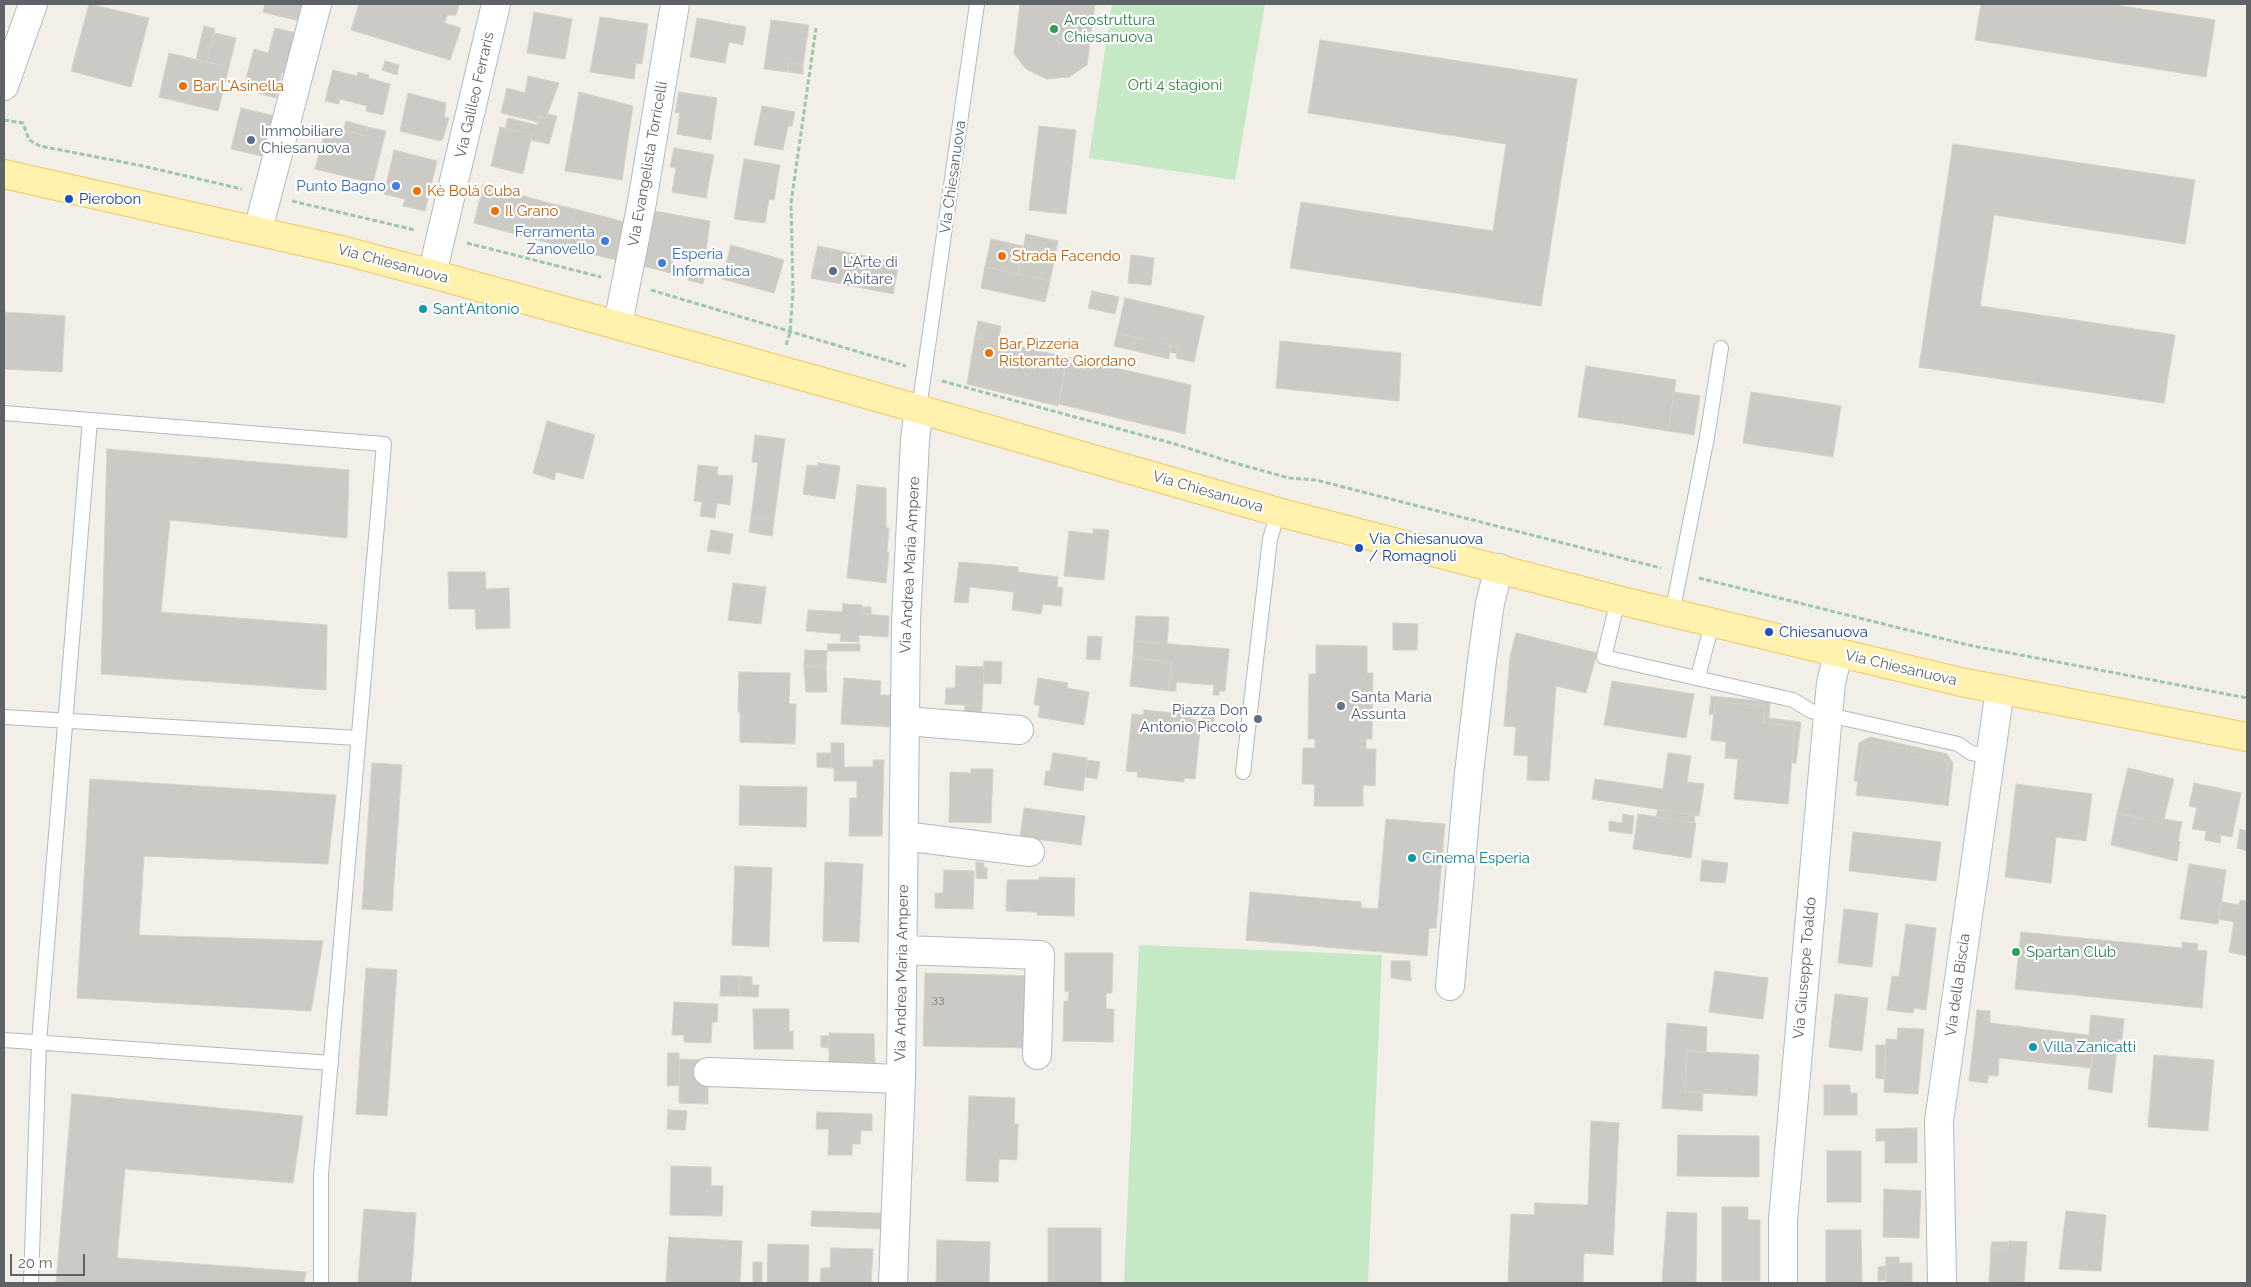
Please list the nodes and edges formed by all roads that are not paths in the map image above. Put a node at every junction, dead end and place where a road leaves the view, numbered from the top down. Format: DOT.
graph roads {
  1 [pos="317,4"];
  2 [pos="496,4"];
  3 [pos="675,4"];
  4 [pos="977,4"];
  5 [pos="28,5"];
  6 [pos="4,86"];
  7 [pos="4,174"];
  8 [pos="258,230"];
  9 [pos="432,274"];
  10 [pos="618,324"];
  11 [pos="1721,348"];
  12 [pos="919,410"];
  13 [pos="4,413"];
  14 [pos="90,420"];
  15 [pos="1278,512"];
  16 [pos="1499,568"];
  17 [pos="1618,600"];
  18 [pos="1672,614"];
  19 [pos="1712,624"];
  20 [pos="1838,654"];
  21 [pos="1698,677"];
  22 [pos="2000,689"];
  23 [pos="1828,715"];
  24 [pos="4,717"];
  25 [pos="66,721"];
  26 [pos="905,721"];
  27 [pos="1019,730"];
  28 [pos="2247,737"];
  29 [pos="358,738"];
  30 [pos="1990,756"];
  31 [pos="1243,772"];
  32 [pos="904,836"];
  33 [pos="1030,852"];
  34 [pos="903,950"];
  35 [pos="1450,986"];
  36 [pos="4,1040"];
  37 [pos="39,1042"];
  38 [pos="1037,1055"];
  39 [pos="331,1063"];
  40 [pos="708,1072"];
  41 [pos="901,1079"];
  42 [pos="31,1283"];
  43 [pos="321,1283"];
  44 [pos="893,1283"];
  45 [pos="1783,1283"];
  46 [pos="1942,1283"];
  1 -- 8 [label="street"];
  2 -- 9 [label="street, Via Galileo Ferraris"];
  3 -- 10 [label="street, Via Evangelista Torricelli"];
  4 -- 12 [label="lane, Via Chiesanuova"];
  5 -- 6 [label="street"];
  7 -- 8 [label="main road, Via Chiesanuova"];
  8 -- 9 [label="main road, Via Chiesanuova"];
  9 -- 10 [label="main road, Via Chiesanuova"];
  10 -- 12 [label="main road, Via Chiesanuova"];
  11 -- 18 [label="lane"];
  12 -- 15 [label="main road, Via Chiesanuova"];
  12 -- 26 [label="street, Via Andrea Maria Ampere"];
  13 -- 14 [label="lane"];
  14 -- 25 [label="lane"];
  14 -- 29 [label="lane"];
  15 -- 16 [label="main road, Via Chiesanuova"];
  15 -- 31 [label="lane"];
  16 -- 17 [label="main road, Via Chiesanuova"];
  16 -- 35 [label="street"];
  17 -- 18 [label="main road, Via Chiesanuova"];
  17 -- 21 [label="lane"];
  18 -- 19 [label="main road, Via Chiesanuova"];
  19 -- 20 [label="main road, Via Chiesanuova"];
  19 -- 21 [label="lane"];
  20 -- 22 [label="main road, Via Chiesanuova"];
  20 -- 23 [label="street, Via Giuseppe Toaldo"];
  21 -- 23 [label="lane"];
  22 -- 28 [label="main road, Via Chiesanuova"];
  22 -- 30 [label="street, Via della Biscia"];
  23 -- 30 [label="lane"];
  23 -- 45 [label="street, Via Giuseppe Toaldo"];
  24 -- 25 [label="lane"];
  25 -- 29 [label="lane"];
  25 -- 37 [label="lane"];
  26 -- 27 [label="street"];
  26 -- 32 [label="street, Via Andrea Maria Ampere"];
  29 -- 39 [label="lane"];
  30 -- 46 [label="street, Via della Biscia"];
  32 -- 33 [label="street"];
  32 -- 34 [label="street, Via Andrea Maria Ampere"];
  34 -- 38 [label="street"];
  34 -- 41 [label="street, Via Andrea Maria Ampere"];
  36 -- 37 [label="lane"];
  37 -- 39 [label="lane"];
  37 -- 42 [label="lane"];
  39 -- 43 [label="lane"];
  40 -- 41 [label="street, Via Andrea Maria Ampere"];
  41 -- 44 [label="street, Via Andrea Maria Ampere"];
}
